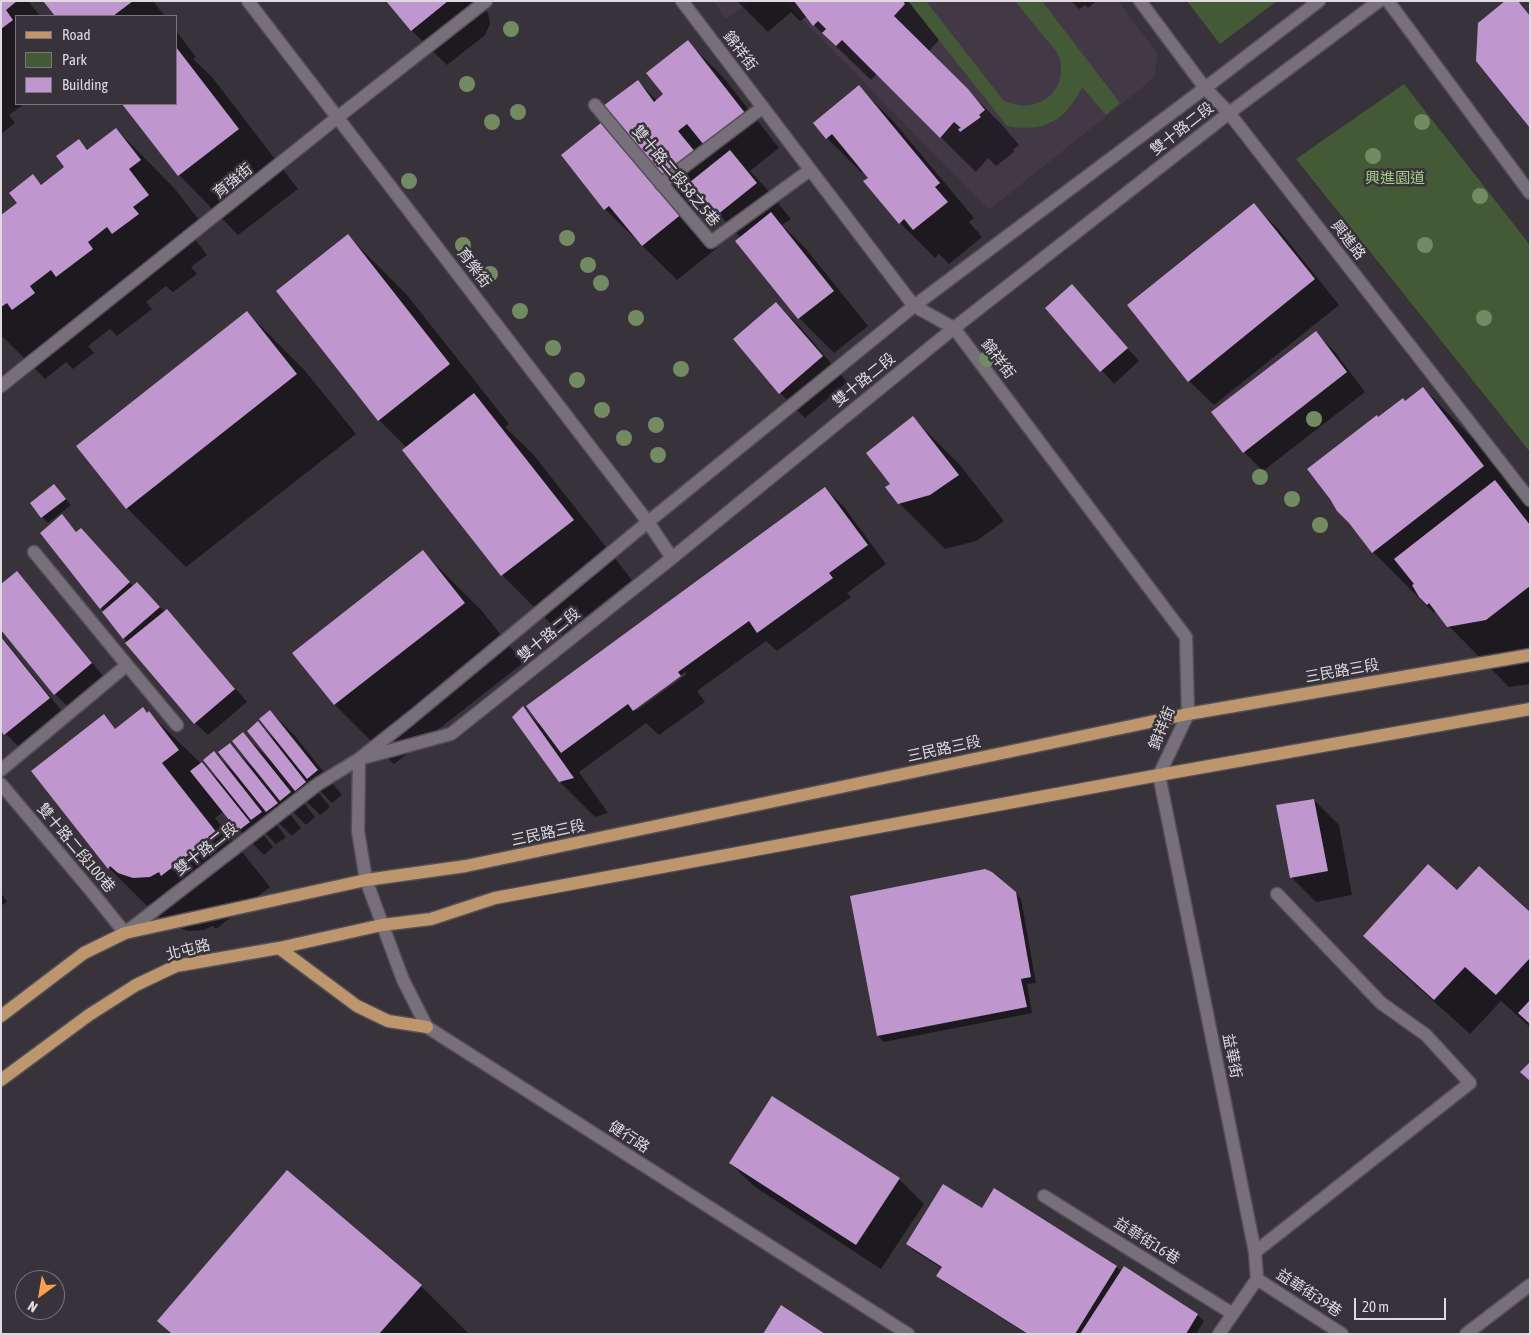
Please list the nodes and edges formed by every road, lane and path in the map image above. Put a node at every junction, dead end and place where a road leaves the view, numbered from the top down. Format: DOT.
graph roads {
  1 [pos="248,1"];
  2 [pos="486,1"];
  3 [pos="682,1"];
  4 [pos="1140,1"];
  5 [pos="1319,1"];
  6 [pos="1379,1"];
  7 [pos="1388,1"];
  8 [pos="1205,88"];
  9 [pos="595,105"];
  10 [pos="763,107"];
  11 [pos="1229,113"];
  12 [pos="338,118"];
  13 [pos="810,170"];
  14 [pos="661,184"];
  15 [pos="1530,193"];
  16 [pos="914,306"];
  17 [pos="954,328"];
  18 [pos="1,386"];
  19 [pos="1530,500"];
  20 [pos="648,522"];
  21 [pos="34,552"];
  22 [pos="672,558"];
  23 [pos="1530,655"];
  24 [pos="127,665"];
  25 [pos="1530,709"];
  26 [pos="1188,714"];
  27 [pos="177,725"];
  28 [pos="359,760"];
  29 [pos="1,770"];
  30 [pos="1159,775"];
  31 [pos="1,784"];
  32 [pos="366,880"];
  33 [pos="1277,894"];
  34 [pos="382,925"];
  35 [pos="125,933"];
  36 [pos="279,948"];
  37 [pos="1,1016"];
  38 [pos="427,1027"];
  39 [pos="1,1080"];
  40 [pos="1044,1196"];
  41 [pos="1255,1252"];
  42 [pos="1257,1279"];
  43 [pos="1530,1285"];
  44 [pos="1233,1314"];
  45 [pos="908,1334"];
  46 [pos="1219,1334"];
  47 [pos="1342,1334"];
  48 [pos="1466,1334"];
  1 -- 12 [label="street, 育樂街"];
  2 -- 12 [label="street, 育強街"];
  3 -- 10 [label="street, 錦祥街"];
  4 -- 8 [label="street, 興進路"];
  5 -- 8 [label="street, 雙十路二段"];
  6 -- 11 [label="street, 雙十路二段"];
  7 -- 15 [label="street"];
  8 -- 11 [label="street, 興進路"];
  8 -- 16 [label="street, 雙十路二段"];
  9 -- 14 [label="street, 雙十路二段58之5巷"];
  10 -- 13 [label="street, 錦祥街"];
  10 -- 14 [label="street"];
  11 -- 17 [label="street, 雙十路二段"];
  11 -- 19 [label="street, 興進路"];
  12 -- 18 [label="street, 育強街"];
  12 -- 20 [label="street, 育樂街"];
  13 -- 14 [label="street, 雙十路二段58之5巷"];
  13 -- 16 [label="street, 錦祥街"];
  16 -- 17 [label="street, 錦祥街"];
  16 -- 20 [label="street, 雙十路二段"];
  17 -- 22 [label="street, 雙十路二段"];
  17 -- 26 [label="street, 錦祥街"];
  20 -- 22 [label="street, 育樂街"];
  20 -- 28 [label="street, 雙十路二段"];
  21 -- 24 [label="street"];
  22 -- 28 [label="street, 雙十路二段"];
  23 -- 26 [label="main road, 三民路三段"];
  24 -- 27 [label="street"];
  24 -- 29 [label="street"];
  25 -- 30 [label="main road"];
  26 -- 30 [label="street, 錦祥街"];
  26 -- 32 [label="main road, 三民路三段"];
  28 -- 32 [label="street"];
  28 -- 35 [label="street, 雙十路二段"];
  30 -- 34 [label="main road"];
  30 -- 41 [label="street, 益華街"];
  31 -- 35 [label="street, 雙十路二段100巷"];
  32 -- 34 [label="street"];
  32 -- 35 [label="main road, 北屯路"];
  33 -- 41 [label="street"];
  34 -- 36 [label="main road, 北屯路"];
  34 -- 38 [label="street"];
  35 -- 37 [label="main road, 北屯路"];
  36 -- 38 [label="main road"];
  36 -- 39 [label="main road, 北屯路"];
  38 -- 45 [label="street, 健行路"];
  40 -- 44 [label="street, 益華街16巷"];
  41 -- 42 [label="street, 益華街"];
  42 -- 44 [label="street"];
  42 -- 47 [label="street, 益華街39巷"];
  43 -- 48 [label="street"];
  44 -- 46 [label="street"];
}
